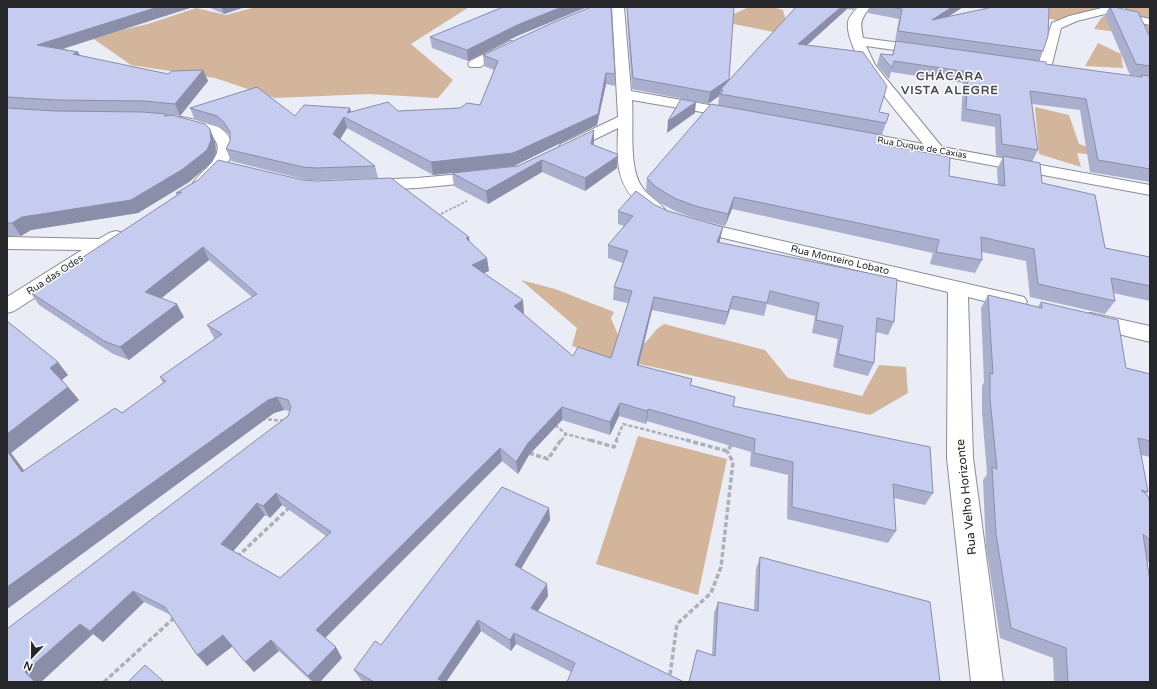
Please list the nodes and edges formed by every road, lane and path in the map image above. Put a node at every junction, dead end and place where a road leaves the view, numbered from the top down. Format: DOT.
graph roads {
  1 [pos="864,7"];
  2 [pos="1121,7"];
  3 [pos="622,11"];
  4 [pos="1102,11"];
  5 [pos="1150,22"];
  6 [pos="522,40"];
  7 [pos="857,41"];
  8 [pos="935,52"];
  9 [pos="475,64"];
  10 [pos="1028,65"];
  11 [pos="1044,68"];
  12 [pos="1059,70"];
  13 [pos="624,94"];
  14 [pos="749,117"];
  15 [pos="164,119"];
  16 [pos="626,119"];
  17 [pos="835,132"];
  18 [pos="937,151"];
  19 [pos="550,156"];
  20 [pos="495,175"];
  21 [pos="351,186"];
  22 [pos="1150,190"];
  23 [pos="190,191"];
  24 [pos="473,198"];
  25 [pos="433,219"];
  26 [pos="128,229"];
  27 [pos="7,243"];
  28 [pos="102,245"];
  29 [pos="958,288"];
  30 [pos="7,306"];
  31 [pos="1035,306"];
  32 [pos="1073,316"];
  33 [pos="1150,334"];
  34 [pos="260,419"];
  35 [pos="292,421"];
  36 [pos="551,421"];
  37 [pos="566,434"];
  38 [pos="736,440"];
  39 [pos="727,450"];
  40 [pos="526,452"];
  41 [pos="295,502"];
  42 [pos="232,562"];
  43 [pos="181,611"];
  44 [pos="104,682"];
  45 [pos="669,682"];
  46 [pos="987,682"];
  1 -- 7 [label="street"];
  2 -- 4 [label="street"];
  3 -- 13 [label="street, Rua Monteiro Lobato"];
  4 -- 5 [label="lane"];
  4 -- 11 [label="street"];
  6 -- 9 [label="street"];
  7 -- 8 [label="street"];
  7 -- 18 [label="street"];
  10 -- 11 [label="street"];
  11 -- 12 [label="street"];
  13 -- 14 [label="street"];
  13 -- 16 [label="street, Rua Monteiro Lobato"];
  15 -- 23 [label="street"];
  16 -- 19 [label="street"];
  16 -- 29 [label="street, Rua Monteiro Lobato"];
  17 -- 18 [label="street, Rua Duque de Caxias"];
  18 -- 22 [label="street, Rua Duque de Caxias"];
  20 -- 21 [label="street"];
  24 -- 25 [label="path"];
  26 -- 28 [label="street, Rua das Odes"];
  27 -- 28 [label="street"];
  28 -- 30 [label="street, Rua das Odes"];
  29 -- 31 [label="street, Rua Monteiro Lobato"];
  29 -- 46 [label="street, Rua Velho Horizonte"];
  32 -- 33 [label="street"];
  34 -- 35 [label="path"];
  36 -- 37 [label="path"];
  37 -- 39 [label="path"];
  37 -- 40 [label="path"];
  38 -- 39 [label="path"];
  39 -- 45 [label="path"];
  41 -- 42 [label="path"];
  43 -- 44 [label="path"];
}
